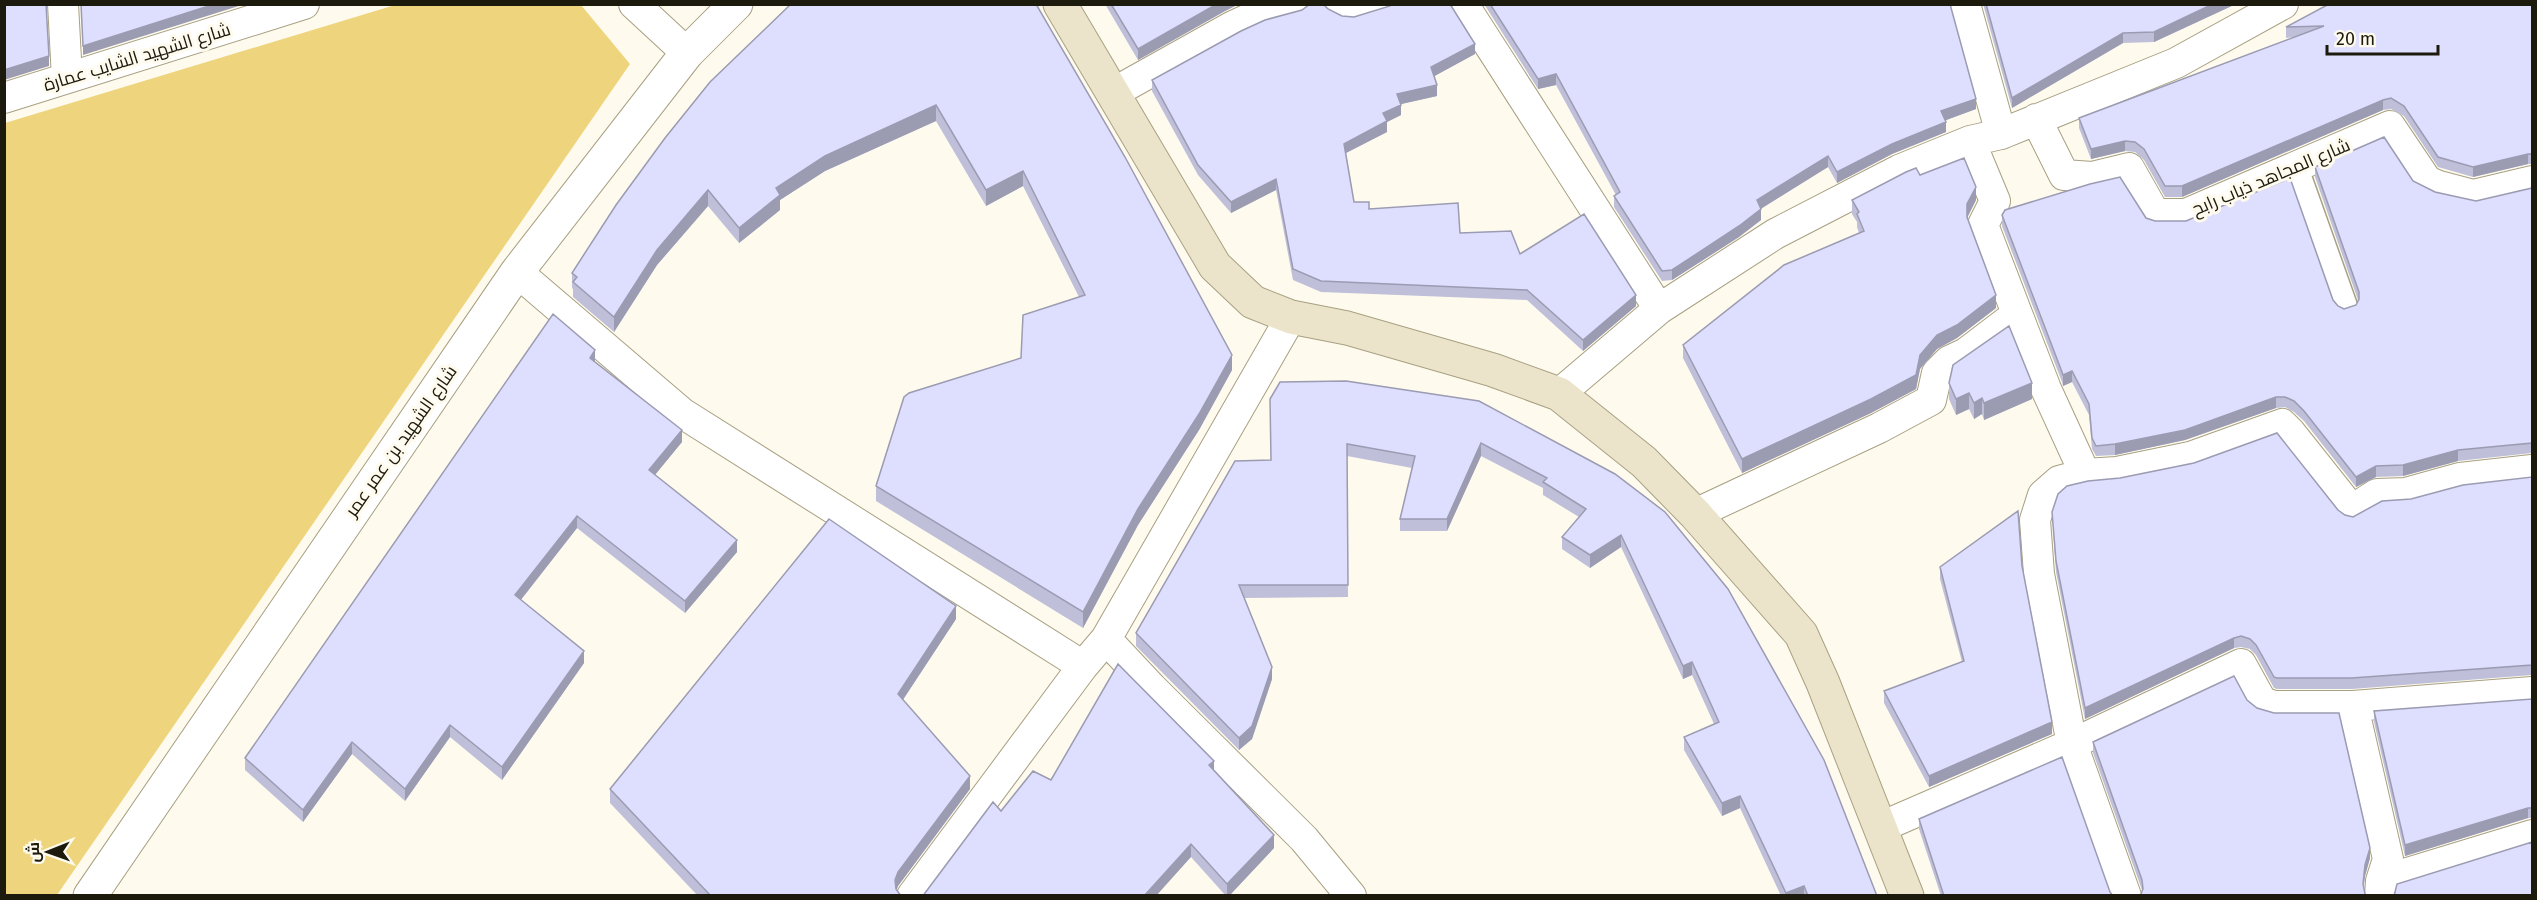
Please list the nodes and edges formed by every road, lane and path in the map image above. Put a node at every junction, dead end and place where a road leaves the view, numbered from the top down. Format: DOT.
graph roads {
  1 [pos="63,4"];
  2 [pos="304,4"];
  3 [pos="634,4"];
  4 [pos="736,4"];
  5 [pos="1060,4"];
  6 [pos="1297,4"];
  7 [pos="1336,4"];
  8 [pos="1378,4"];
  9 [pos="1463,4"];
  10 [pos="1965,4"];
  11 [pos="2283,4"];
  12 [pos="687,53"];
  13 [pos="67,78"];
  14 [pos="1113,93"];
  15 [pos="4,98"];
  16 [pos="2036,119"];
  17 [pos="2001,134"];
  18 [pos="1970,141"];
  19 [pos="2297,168"];
  20 [pos="2532,181"];
  21 [pos="517,272"];
  22 [pos="2346,306"];
  23 [pos="1659,309"];
  24 [pos="2016,315"];
  25 [pos="1291,317"];
  26 [pos="1559,394"];
  27 [pos="2532,470"];
  28 [pos="2085,474"];
  29 [pos="1695,514"];
  30 [pos="1106,639"];
  31 [pos="1083,666"];
  32 [pos="2532,692"];
  33 [pos="2353,706"];
  34 [pos="2072,744"];
  35 [pos="1881,827"];
  36 [pos="2532,835"];
  37 [pos="2380,888"];
  38 [pos="90,896"];
  39 [pos="912,896"];
  40 [pos="1351,896"];
  41 [pos="1907,896"];
  42 [pos="2126,896"];
  1 -- 13 [label="street"];
  2 -- 13 [label="street, شارع الشهيد الشايب عمارة"];
  3 -- 12 [label="street"];
  4 -- 12 [label="street, شارع الشهيد بن عمر عمر"];
  5 -- 14 [label="main road"];
  6 -- 14 [label="street"];
  7 -- 8 [label="street"];
  9 -- 23 [label="street"];
  10 -- 17 [label="street"];
  11 -- 16 [label="street"];
  12 -- 21 [label="street, شارع الشهيد بن عمر عمر"];
  13 -- 15 [label="street, شارع الشهيد الشايب عمارة"];
  14 -- 25 [label="main road"];
  16 -- 17 [label="street"];
  16 -- 19 [label="street, شارع المجاهد ذياب رابح"];
  17 -- 18 [label="street"];
  18 -- 23 [label="street"];
  18 -- 24 [label="street"];
  19 -- 20 [label="street, شارع المجاهد ذياب رابح"];
  19 -- 22 [label="street"];
  21 -- 31 [label="street"];
  21 -- 38 [label="street, شارع الشهيد بن عمر عمر"];
  23 -- 26 [label="street"];
  24 -- 28 [label="street"];
  24 -- 29 [label="street"];
  25 -- 26 [label="main road"];
  25 -- 30 [label="street"];
  26 -- 29 [label="main road"];
  27 -- 28 [label="street"];
  28 -- 34 [label="street"];
  29 -- 35 [label="main road"];
  30 -- 31 [label="street"];
  30 -- 40 [label="street"];
  31 -- 39 [label="street"];
  32 -- 33 [label="street"];
  33 -- 34 [label="street"];
  33 -- 37 [label="street"];
  34 -- 35 [label="street"];
  34 -- 42 [label="street"];
  35 -- 41 [label="main road"];
  36 -- 37 [label="street"];
}
